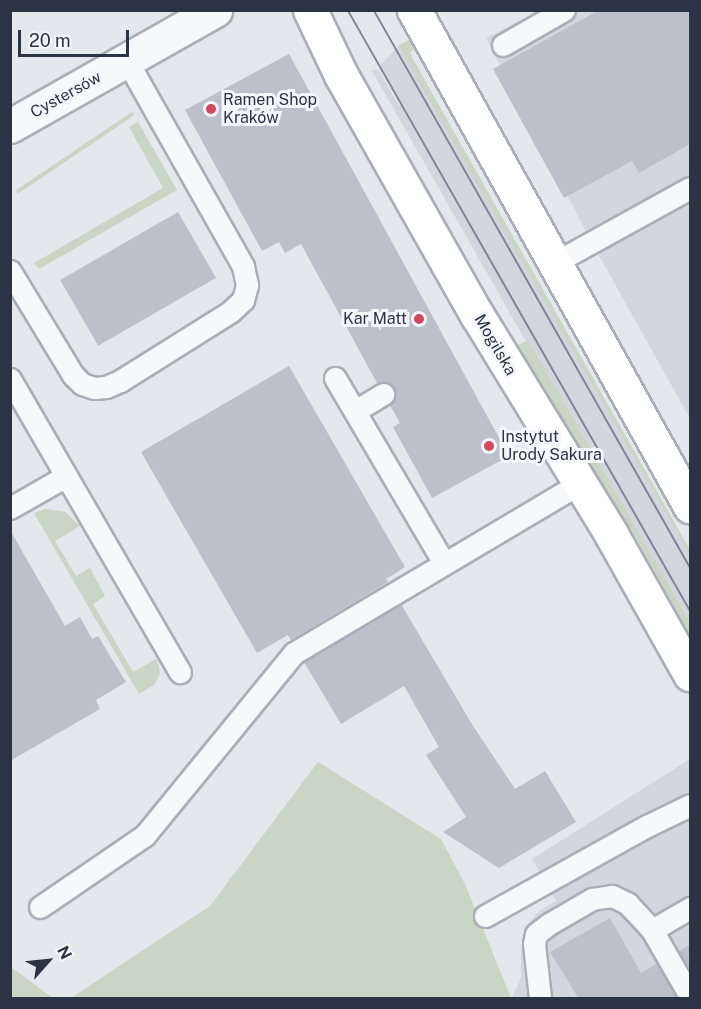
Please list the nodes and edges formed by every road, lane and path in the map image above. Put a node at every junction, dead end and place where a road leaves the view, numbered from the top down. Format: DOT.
graph roads {
  1 [pos="215,10"];
  2 [pos="310,10"];
  3 [pos="414,10"];
  4 [pos="564,10"];
  5 [pos="503,45"];
  6 [pos="127,60"];
  7 [pos="10,126"];
  8 [pos="690,188"];
  9 [pos="554,263"];
  10 [pos="10,271"];
  11 [pos="335,378"];
  12 [pos="10,379"];
  13 [pos="383,394"];
  14 [pos="355,411"];
  15 [pos="66,476"];
  16 [pos="580,483"];
  17 [pos="690,506"];
  18 [pos="10,508"];
  19 [pos="444,563"];
  20 [pos="180,672"];
  21 [pos="690,674"];
  22 [pos="690,806"];
  23 [pos="40,908"];
  24 [pos="689,912"];
  25 [pos="486,916"];
  26 [pos="652,930"];
  27 [pos="690,996"];
  28 [pos="540,999"];
  1 -- 6 [label="street, Cystersów"];
  2 -- 16 [label="main road, Mogilska"];
  3 -- 9 [label="main road"];
  4 -- 5 [label="lane"];
  6 -- 7 [label="street, Cystersów"];
  6 -- 10 [label="lane"];
  8 -- 9 [label="lane"];
  9 -- 17 [label="main road"];
  11 -- 14 [label="lane"];
  12 -- 15 [label="lane"];
  13 -- 14 [label="lane"];
  14 -- 19 [label="lane"];
  15 -- 18 [label="lane"];
  15 -- 20 [label="lane"];
  16 -- 19 [label="lane"];
  16 -- 21 [label="main road, Mogilska"];
  19 -- 23 [label="lane"];
  22 -- 25 [label="lane"];
  24 -- 26 [label="lane"];
  26 -- 27 [label="lane"];
  26 -- 28 [label="lane"];
}
